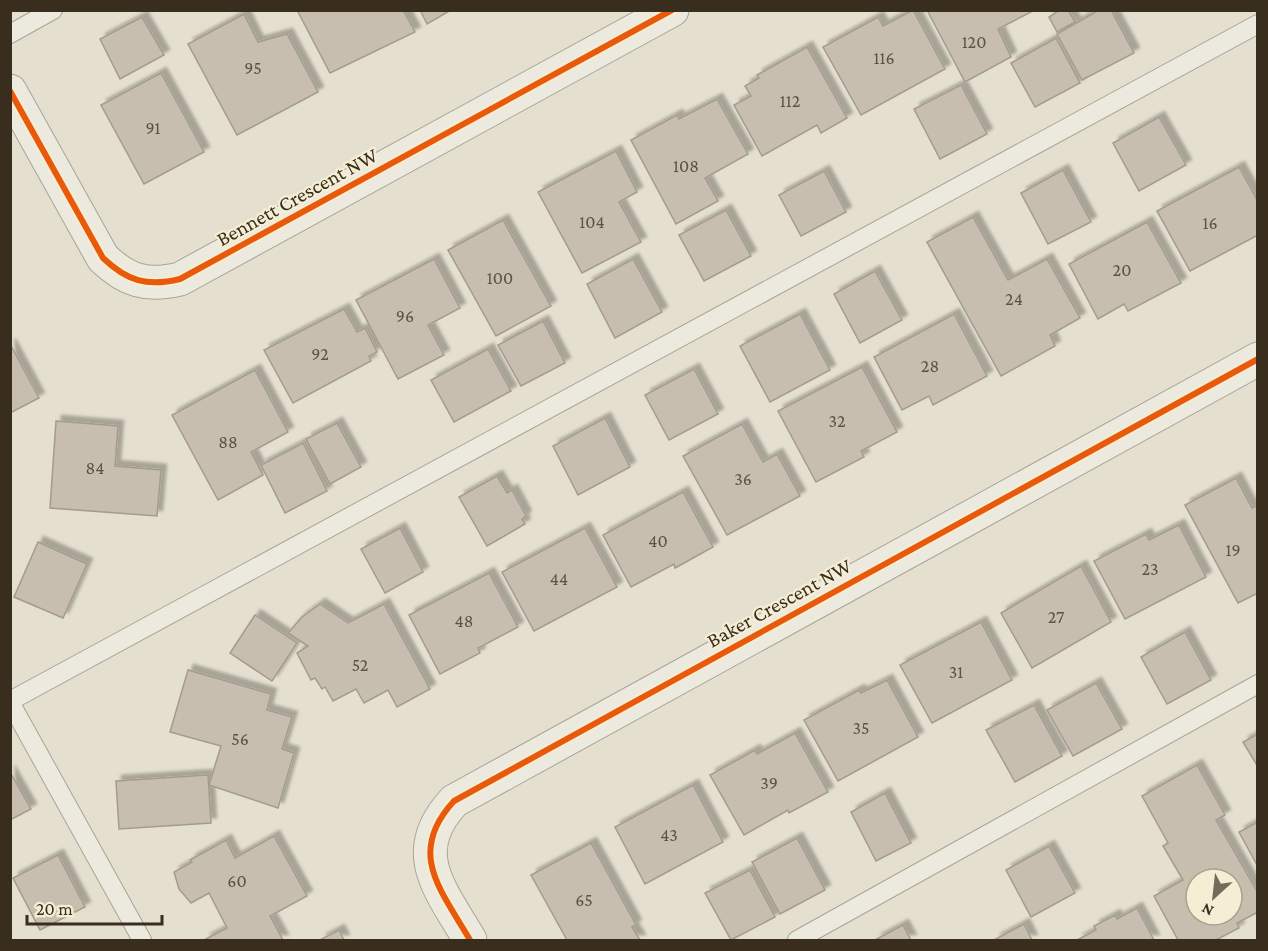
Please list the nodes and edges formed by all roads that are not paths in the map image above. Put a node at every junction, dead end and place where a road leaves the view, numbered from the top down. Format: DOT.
graph roads {
  1 [pos="54,10"];
  2 [pos="672,10"];
  3 [pos="1257,24"];
  4 [pos="10,34"];
  5 [pos="10,91"];
  6 [pos="1257,359"];
  7 [pos="1257,684"];
  8 [pos="10,702"];
  9 [pos="142,940"];
  10 [pos="470,940"];
  11 [pos="797,940"];
  1 -- 4 [label="lane"];
  2 -- 5 [label="street, Bennett Crescent NW"];
  3 -- 8 [label="lane"];
  6 -- 10 [label="street, Baker Crescent NW"];
  7 -- 11 [label="lane"];
  8 -- 9 [label="lane"];
}
